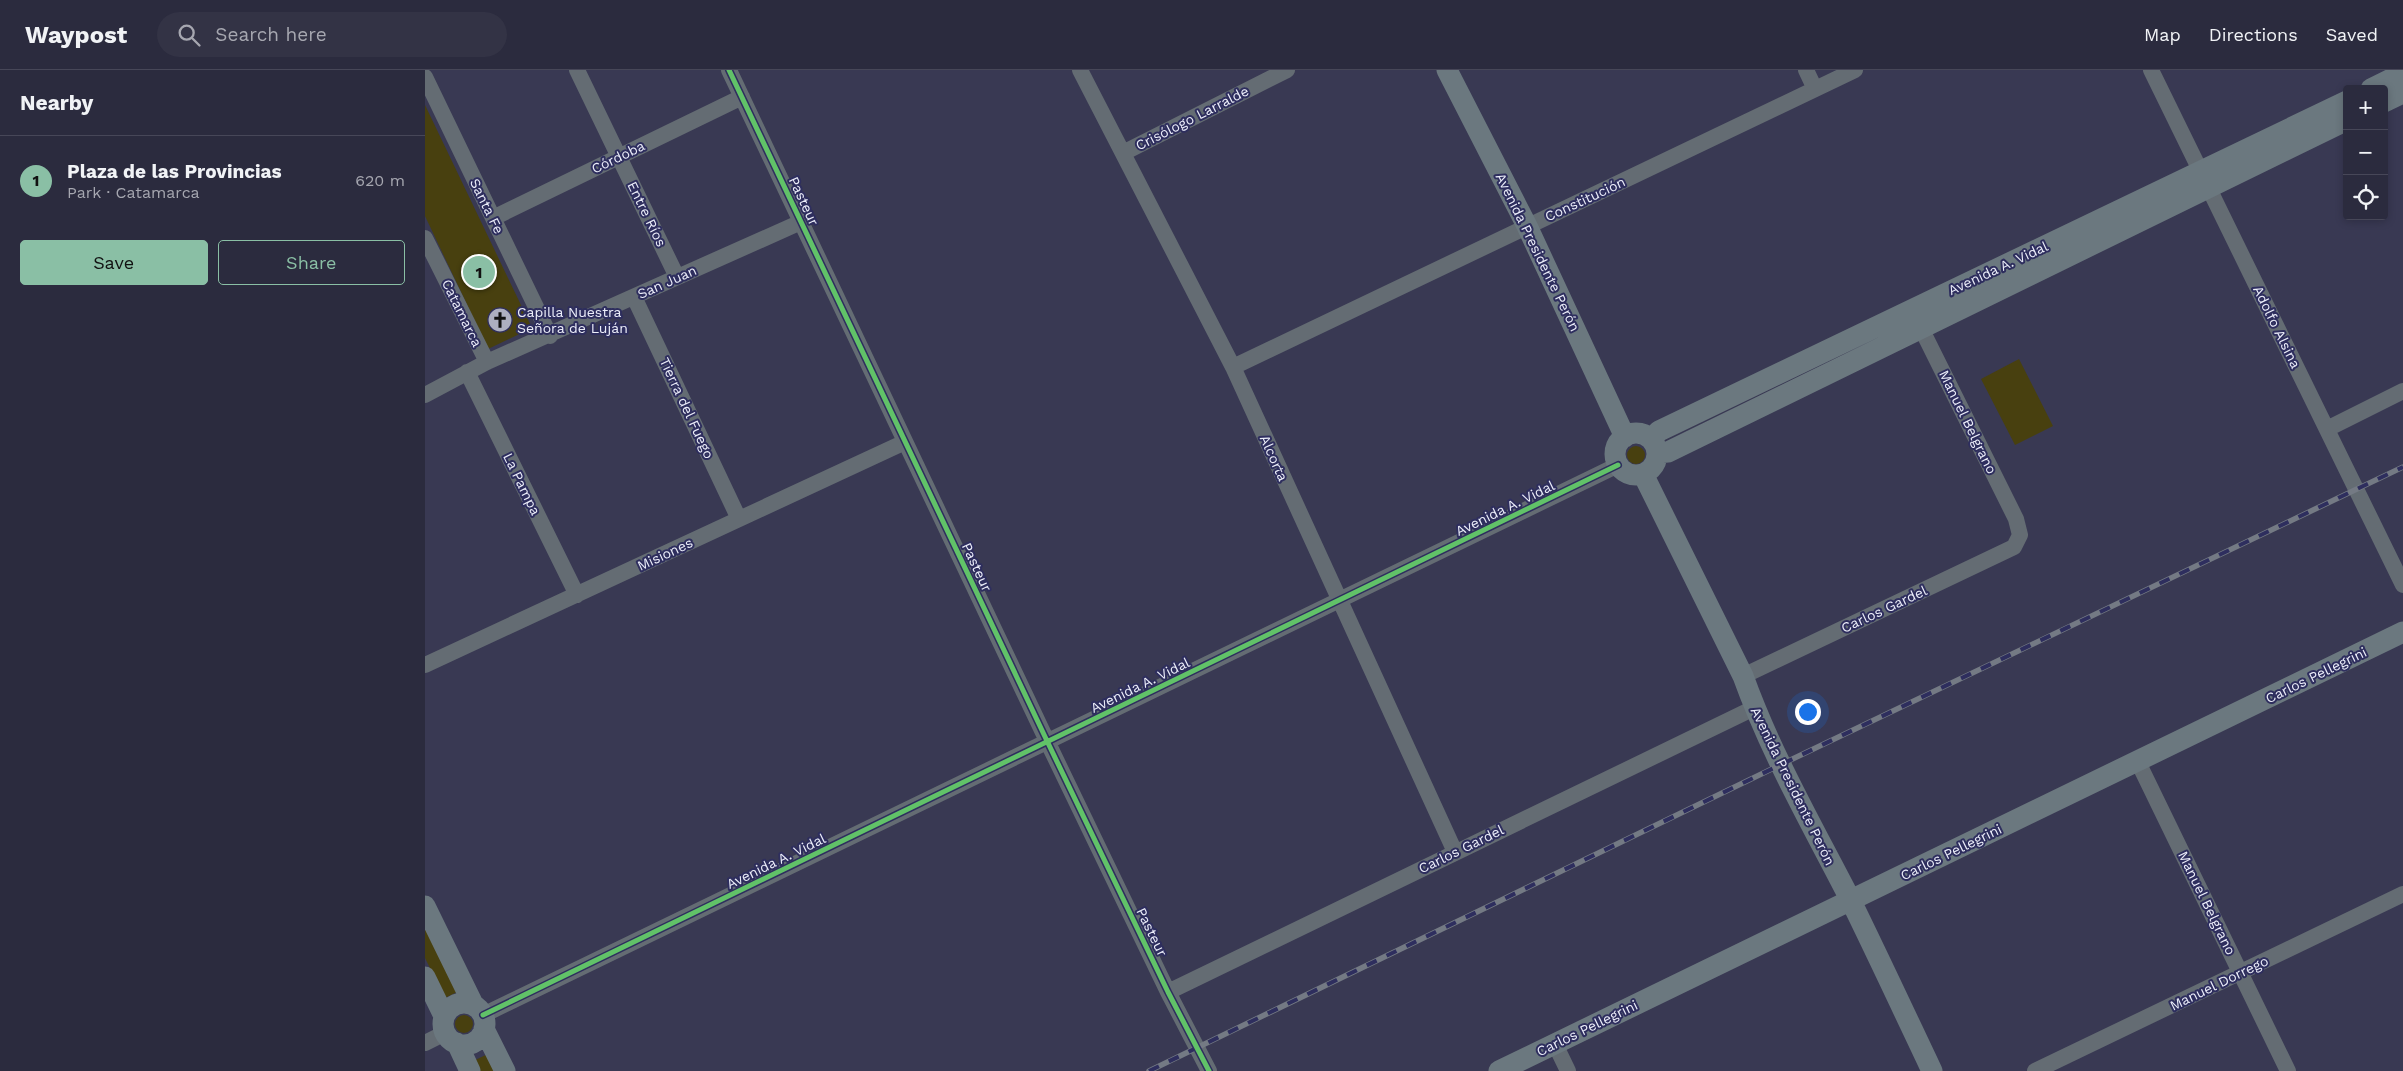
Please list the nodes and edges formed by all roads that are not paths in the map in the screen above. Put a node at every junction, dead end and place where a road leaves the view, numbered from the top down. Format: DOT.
graph roads {
  1 [pos="577,70"];
  2 [pos="729,70"];
  3 [pos="1081,70"];
  4 [pos="1287,70"];
  5 [pos="1447,70"];
  6 [pos="1806,70"];
  7 [pos="1855,70"];
  8 [pos="2151,70"];
  9 [pos="2403,73"];
  10 [pos="425,77"];
  11 [pos="2379,85"];
  12 [pos="1815,90"];
  13 [pos="2403,93"];
  14 [pos="742,97"];
  15 [pos="2388,100"];
  16 [pos="2343,102"];
  17 [pos="2343,122"];
  18 [pos="1123,153"];
  19 [pos="619,157"];
  20 [pos="2204,179"];
  21 [pos="493,218"];
  22 [pos="801,222"];
  23 [pos="1527,226"];
  24 [pos="425,238"];
  25 [pos="677,277"];
  26 [pos="634,297"];
  27 [pos="1912,309"];
  28 [pos="1922,329"];
  29 [pos="550,336"];
  30 [pos="487,362"];
  31 [pos="1233,367"];
  32 [pos="467,372"];
  33 [pos="2403,392"];
  34 [pos="425,394"];
  35 [pos="2327,429"];
  36 [pos="1625,436"];
  37 [pos="905,442"];
  38 [pos="1654,446"];
  39 [pos="1618,465"];
  40 [pos="1643,474"];
  41 [pos="739,519"];
  42 [pos="2020,536"];
  43 [pos="2403,585"];
  44 [pos="577,595"];
  45 [pos="1339,601"];
  46 [pos="2403,632"];
  47 [pos="425,665"];
  48 [pos="1743,676"];
  49 [pos="1754,708"];
  50 [pos="1048,743"];
  51 [pos="2139,762"];
  52 [pos="1455,852"];
  53 [pos="2403,894"];
  54 [pos="1850,900"];
  55 [pos="425,906"];
  56 [pos="2240,972"];
  57 [pos="425,977"];
  58 [pos="1168,992"];
  59 [pos="480,1016"];
  60 [pos="449,1031"];
  61 [pos="425,1043"];
  62 [pos="1555,1044"];
  63 [pos="470,1071"];
  64 [pos="505,1071"];
  65 [pos="1209,1071"];
  66 [pos="1499,1071"];
  67 [pos="1568,1071"];
  68 [pos="1933,1071"];
  69 [pos="2035,1071"];
  70 [pos="2288,1071"];
  1 -- 19 [label="street, Entre Ríos"];
  2 -- 14 [label="street, Pasteur"];
  3 -- 18 [label="street, Alcorta"];
  4 -- 18 [label="street, Crisólogo Larralde"];
  5 -- 23 [label="main road, Avenida Presidente Perón"];
  6 -- 12 [label="street"];
  7 -- 12 [label="street, Constitución"];
  8 -- 20 [label="street, Adolfo Alsina"];
  9 -- 11 [label="main road"];
  10 -- 21 [label="street, Santa Fe"];
  12 -- 23 [label="street, Constitución"];
  13 -- 15 [label="main road"];
  14 -- 19 [label="street, Córdoba"];
  14 -- 22 [label="street, Pasteur"];
  16 -- 20 [label="main road, Avenida A. Vidal"];
  17 -- 20 [label="main road, Avenida A. Vidal"];
  18 -- 31 [label="street, Alcorta"];
  19 -- 21 [label="street, Córdoba"];
  19 -- 25 [label="street, Entre Ríos"];
  20 -- 27 [label="main road, Avenida A. Vidal"];
  20 -- 28 [label="main road, Avenida A. Vidal"];
  20 -- 35 [label="street, Adolfo Alsina"];
  21 -- 29 [label="street, Santa Fe"];
  22 -- 25 [label="street, San Juan"];
  22 -- 37 [label="street, Pasteur"];
  23 -- 31 [label="street, Constitución"];
  23 -- 36 [label="main road, Avenida Presidente Perón"];
  24 -- 30 [label="street, Catamarca"];
  25 -- 26 [label="street, San Juan"];
  26 -- 29 [label="street, San Juan"];
  26 -- 41 [label="street, Tierra del Fuego"];
  27 -- 28 [label="street, Manuel Belgrano"];
  27 -- 38 [label="main road, Avenida A. Vidal"];
  28 -- 38 [label="main road, Avenida A. Vidal"];
  28 -- 42 [label="street, Manuel Belgrano"];
  29 -- 30 [label="street, San Juan"];
  30 -- 32 [label="street, San Juan"];
  31 -- 45 [label="street, Alcorta"];
  32 -- 34 [label="street, San Juan"];
  32 -- 44 [label="street, La Pampa"];
  33 -- 35 [label="street"];
  35 -- 43 [label="street, Adolfo Alsina"];
  36 -- 38 [label="main road"];
  36 -- 39 [label="main road"];
  37 -- 41 [label="street, Misiones"];
  37 -- 50 [label="street, Pasteur"];
  38 -- 40 [label="main road"];
  39 -- 40 [label="main road"];
  39 -- 45 [label="street, Avenida A. Vidal"];
  40 -- 48 [label="main road, Avenida Presidente Perón"];
  41 -- 44 [label="street, Misiones"];
  42 -- 48 [label="street, Carlos Gardel"];
  44 -- 47 [label="street, Misiones"];
  45 -- 50 [label="street, Avenida A. Vidal"];
  45 -- 52 [label="street, Alcorta"];
  46 -- 51 [label="main road, Carlos Pellegrini"];
  48 -- 49 [label="main road, Avenida Presidente Perón"];
  49 -- 52 [label="street, Carlos Gardel"];
  49 -- 54 [label="main road, Avenida Presidente Perón"];
  50 -- 58 [label="street, Pasteur"];
  50 -- 59 [label="street, Avenida A. Vidal"];
  51 -- 54 [label="main road, Carlos Pellegrini"];
  51 -- 56 [label="street, Manuel Belgrano"];
  52 -- 58 [label="street, Carlos Gardel"];
  53 -- 56 [label="street, Manuel Dorrego"];
  54 -- 62 [label="main road, Carlos Pellegrini"];
  54 -- 68 [label="main road, Avenida Presidente Perón"];
  55 -- 59 [label="main road"];
  56 -- 69 [label="street, Manuel Dorrego"];
  56 -- 70 [label="street, Manuel Belgrano"];
  57 -- 60 [label="main road"];
  58 -- 65 [label="street, Pasteur"];
  59 -- 60 [label="main road"];
  59 -- 60 [label="main road"];
  59 -- 64 [label="main road"];
  60 -- 61 [label="street"];
  60 -- 63 [label="main road"];
  62 -- 66 [label="main road, Carlos Pellegrini"];
  62 -- 67 [label="street"];
}
